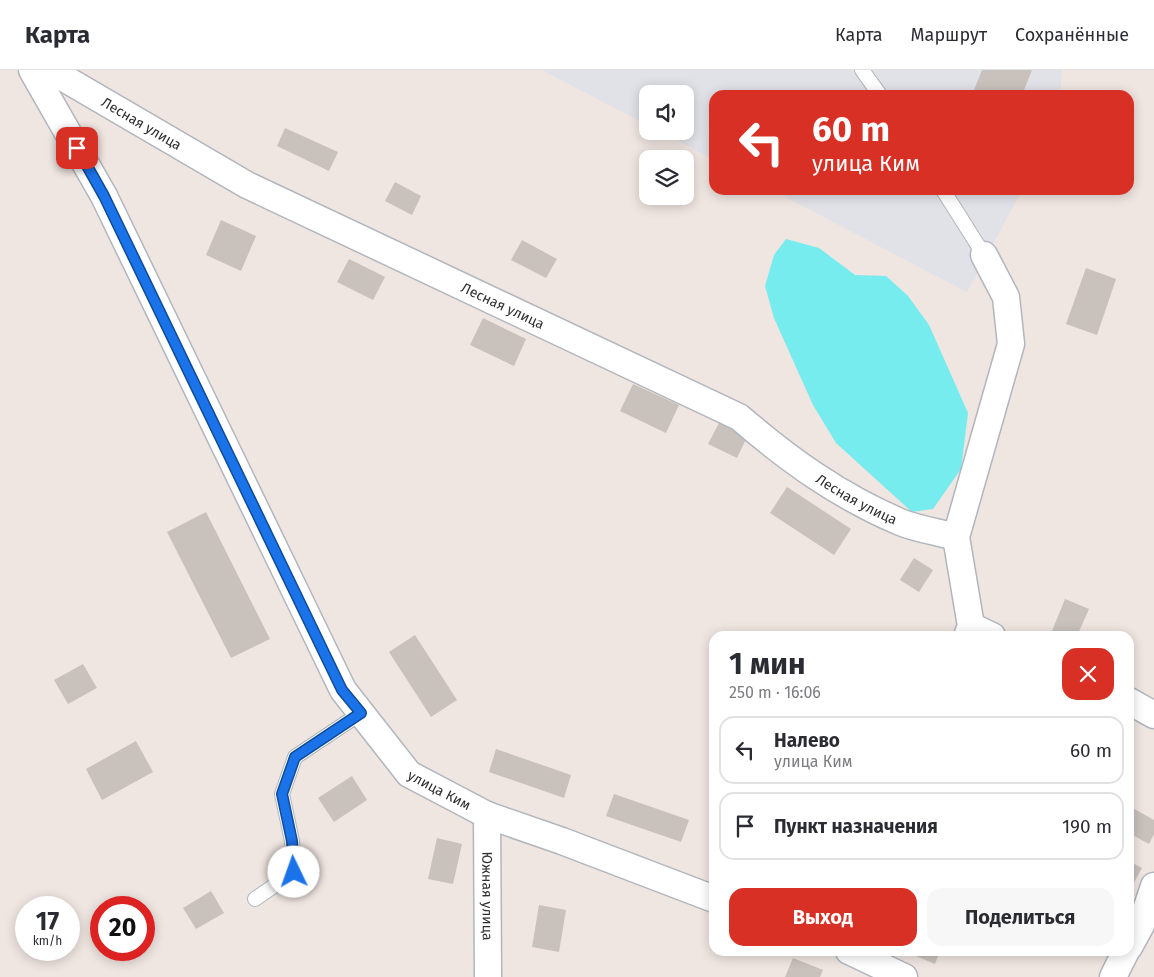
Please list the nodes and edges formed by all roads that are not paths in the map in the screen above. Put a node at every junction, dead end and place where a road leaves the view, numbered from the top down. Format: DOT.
graph roads {
  1 [pos="32,70"];
  2 [pos="50,70"];
  3 [pos="862,70"];
  4 [pos="876,90"];
  5 [pos="946,195"];
  6 [pos="984,255"];
  7 [pos="956,537"];
  8 [pos="977,631"];
  9 [pos="1134,704"];
  10 [pos="361,713"];
  11 [pos="1154,715"];
  12 [pos="487,816"];
  13 [pos="1154,886"];
  14 [pos="709,897"];
  15 [pos="255,899"];
  16 [pos="1134,937"];
  17 [pos="1124,956"];
  18 [pos="867,960"];
  19 [pos="488,977"];
  20 [pos="904,977"];
  21 [pos="1113,977"];
  1 -- 10 [label="street, улица Ким"];
  2 -- 7 [label="street, Лесная улица"];
  3 -- 4 [label="lane"];
  5 -- 6 [label="lane"];
  6 -- 7 [label="street"];
  7 -- 8 [label="street"];
  9 -- 11 [label="street"];
  10 -- 12 [label="street, улица Ким"];
  10 -- 15 [label="lane"];
  12 -- 14 [label="street, улица Ким"];
  12 -- 19 [label="street, Южная улица"];
  13 -- 16 [label="street"];
  17 -- 21 [label="street"];
  18 -- 20 [label="street"];
}
